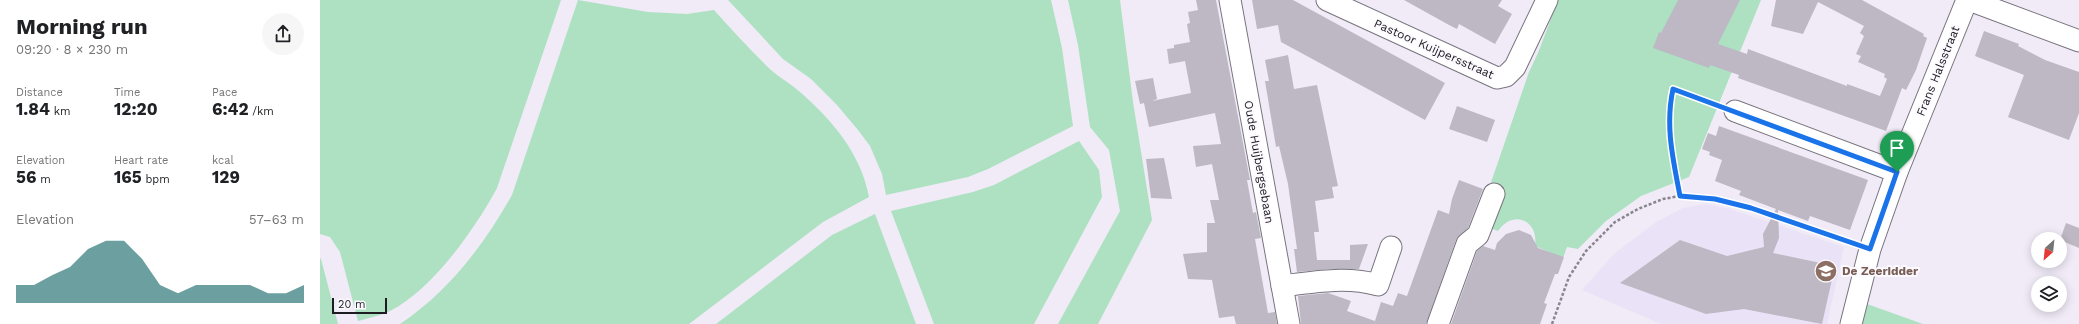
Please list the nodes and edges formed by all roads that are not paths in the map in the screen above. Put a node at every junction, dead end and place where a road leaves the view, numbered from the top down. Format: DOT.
graph roads {
  1 [pos="1230,0"];
  2 [pos="1327,0"];
  3 [pos="1547,0"];
  4 [pos="1968,0"];
  5 [pos="2079,41"];
  6 [pos="1735,111"];
  7 [pos="1897,172"];
  8 [pos="1494,194"];
  9 [pos="1391,247"];
  10 [pos="1282,286"];
  11 [pos="1289,324"];
  12 [pos="1438,324"];
  13 [pos="1851,324"];
  1 -- 10 [label="street, Oude Huijbergsebaan"];
  2 -- 3 [label="street, Pastoor Kuijpersstraat"];
  4 -- 5 [label="street"];
  4 -- 7 [label="street, Frans Halsstraat"];
  6 -- 7 [label="street"];
  7 -- 13 [label="street, Frans Halsstraat"];
  8 -- 12 [label="street"];
  9 -- 10 [label="street"];
  10 -- 11 [label="street, Oude Huijbergsebaan"];
}
